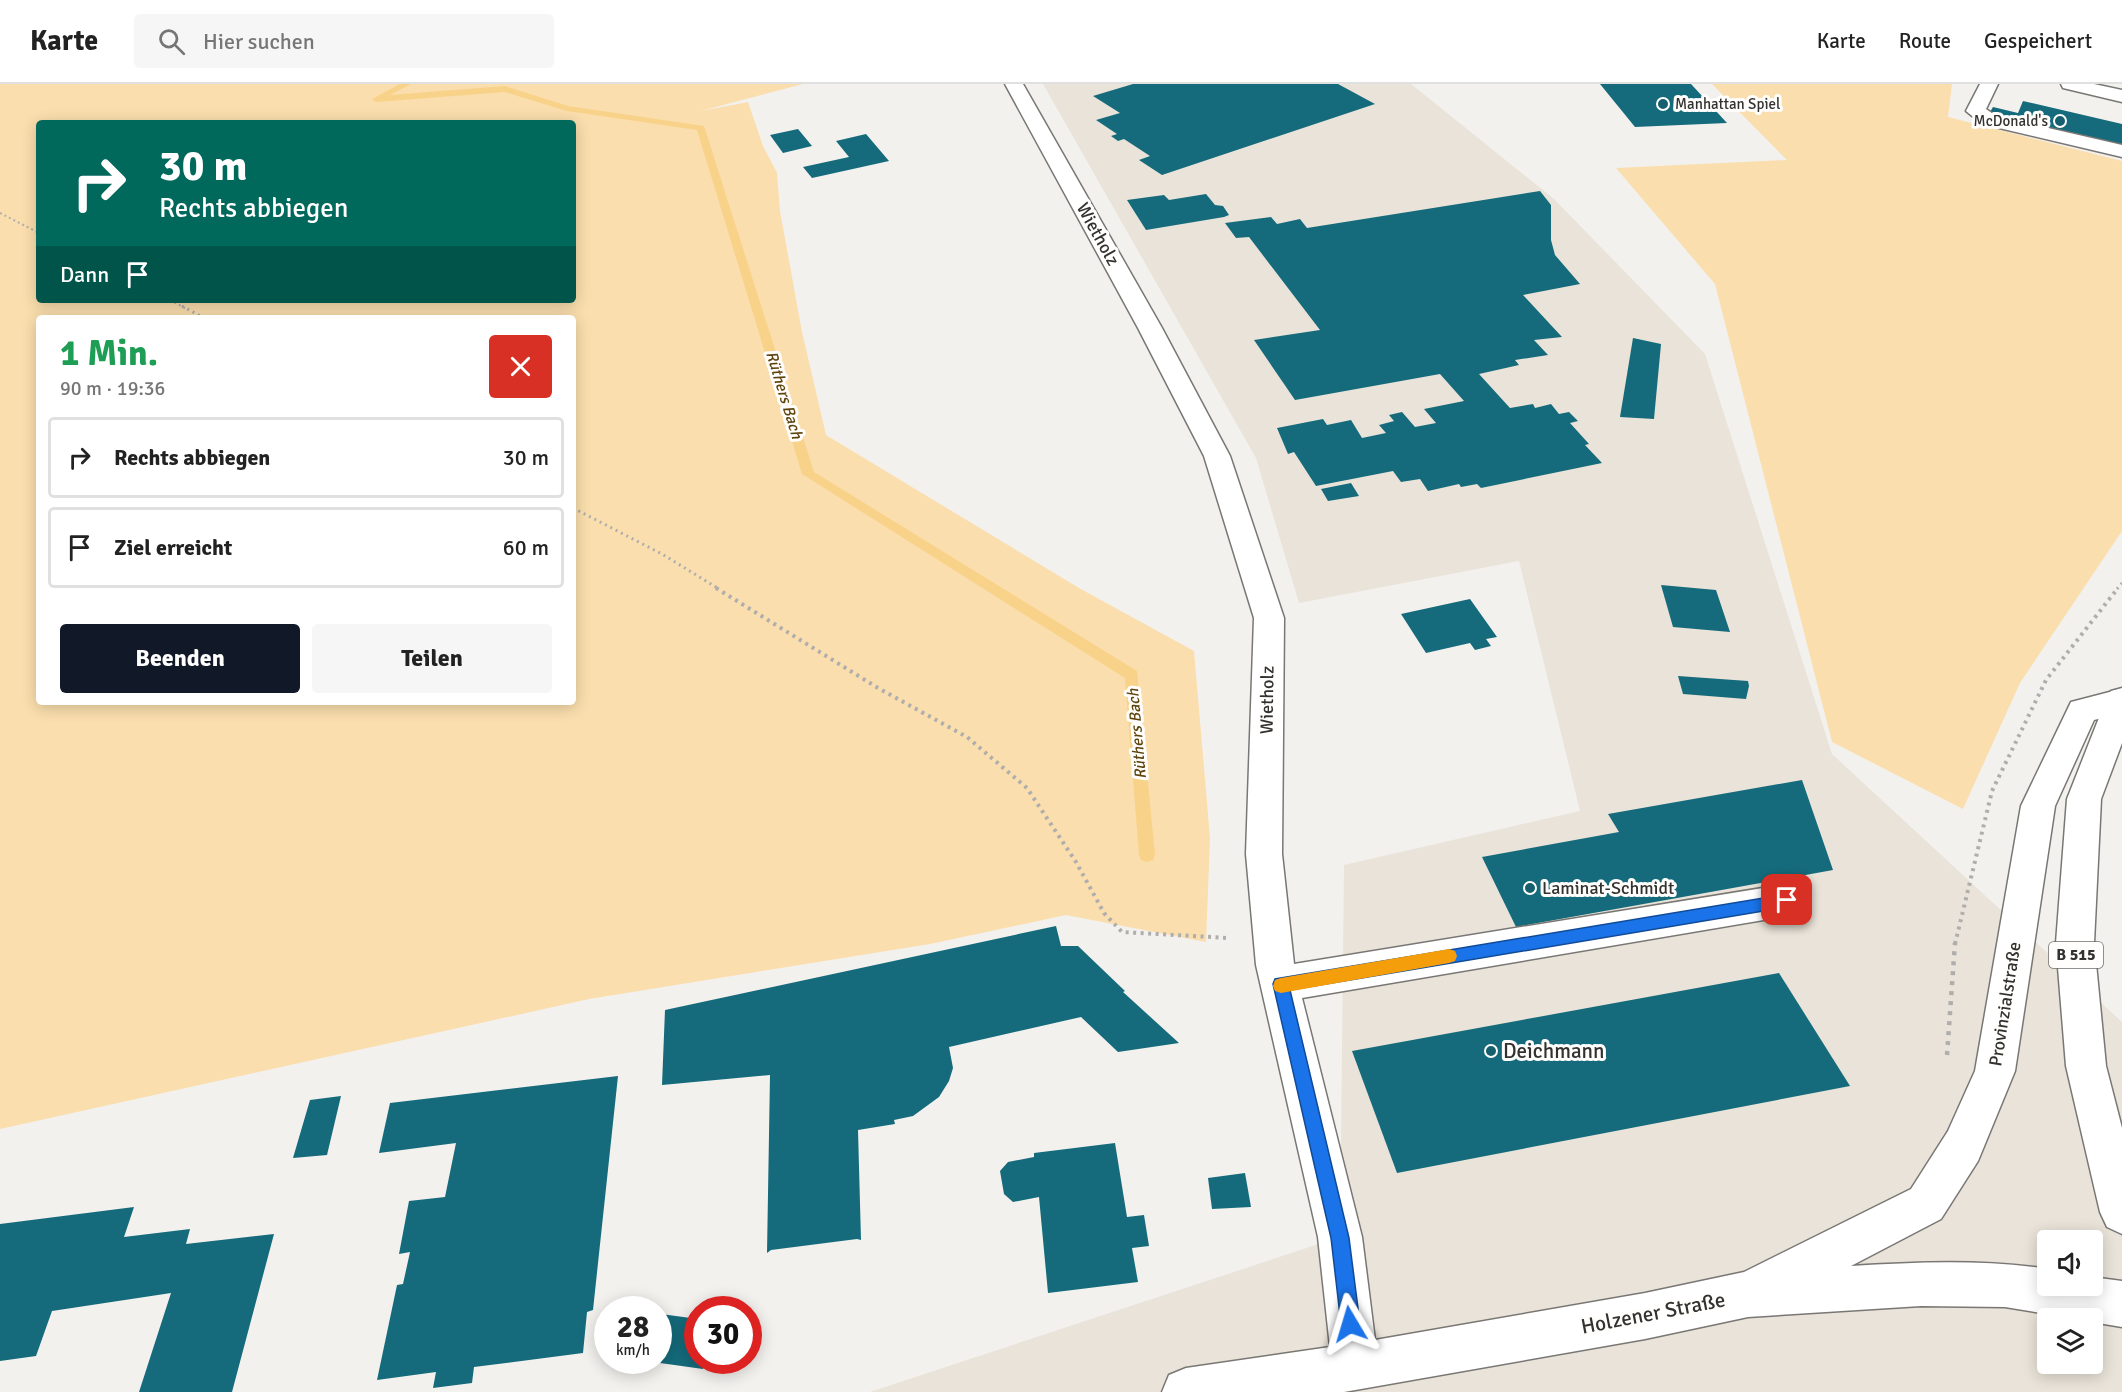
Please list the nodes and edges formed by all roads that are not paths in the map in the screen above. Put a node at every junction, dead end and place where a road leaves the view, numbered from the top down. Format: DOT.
graph roads {
  1 [pos="1014,84"];
  2 [pos="1989,84"];
  3 [pos="2070,84"];
  4 [pos="2122,96"];
  5 [pos="2122,151"];
  6 [pos="2122,701"];
  7 [pos="1787,900"];
  8 [pos="1278,975"];
  9 [pos="2122,1212"];
  10 [pos="1748,1294"];
  11 [pos="2122,1304"];
  12 [pos="1355,1367"];
  13 [pos="1186,1392"];
  1 -- 8 [label="street, Wietholz"];
  2 -- 5 [label="street"];
  3 -- 4 [label="street"];
  6 -- 9 [label="street, Provinzialstraße / B 515"];
  6 -- 10 [label="street, Provinzialstraße"];
  7 -- 8 [label="street"];
  8 -- 12 [label="street, Wietholz"];
  10 -- 11 [label="street, Holzener Straße"];
  10 -- 12 [label="street, Holzener Straße"];
  12 -- 13 [label="street, Holzener Straße"];
}
